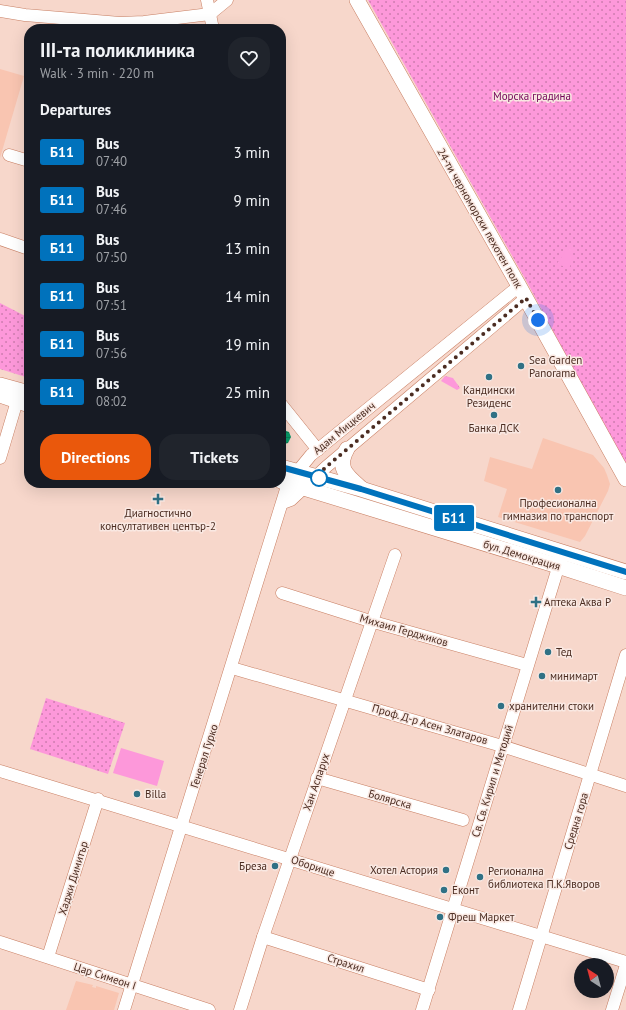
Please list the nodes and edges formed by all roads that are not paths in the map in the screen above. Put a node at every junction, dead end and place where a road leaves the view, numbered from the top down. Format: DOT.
graph roads {
  1 [pos="207,0"];
  2 [pos="227,0"];
  3 [pos="357,0"];
  4 [pos="0,11"];
  5 [pos="210,14"];
  6 [pos="212,24"];
  7 [pos="9,155"];
  8 [pos="24,160"];
  9 [pos="0,239"];
  10 [pos="24,247"];
  11 [pos="523,292"];
  12 [pos="0,385"];
  13 [pos="0,395"];
  14 [pos="24,399"];
  15 [pos="24,400"];
  16 [pos="24,402"];
  17 [pos="286,410"];
  18 [pos="347,449"];
  19 [pos="318,450"];
  20 [pos="0,458"];
  21 [pos="286,468"];
  22 [pos="297,471"];
  23 [pos="316,477"];
  24 [pos="626,479"];
  25 [pos="286,480"];
  26 [pos="286,483"];
  27 [pos="283,488"];
  28 [pos="304,488"];
  29 [pos="361,489"];
  30 [pos="283,503"];
  31 [pos="394,555"];
  32 [pos="561,559"];
  33 [pos="626,571"];
  34 [pos="626,588"];
  35 [pos="282,594"];
  36 [pos="370,621"];
  37 [pos="626,655"];
  38 [pos="527,665"];
  39 [pos="232,668"];
  40 [pos="344,699"];
  41 [pos="502,746"];
  42 [pos="0,771"];
  43 [pos="591,775"];
  44 [pos="317,778"];
  45 [pos="626,786"];
  46 [pos="98,799"];
  47 [pos="463,820"];
  48 [pos="182,825"];
  49 [pos="290,858"];
  50 [pos="454,910"];
  51 [pos="262,936"];
  52 [pos="541,937"];
  53 [pos="0,942"];
  54 [pos="48,957"];
  55 [pos="626,962"];
  56 [pos="626,965"];
  57 [pos="132,985"];
  58 [pos="429,990"];
  59 [pos="124,1010"];
  60 [pos="209,1010"];
  61 [pos="240,1010"];
  62 [pos="422,1010"];
  63 [pos="519,1010"];
  64 [pos="612,1010"];
  1 -- 5 [label="street"];
  2 -- 5 [label="street"];
  3 -- 11 [label="main road, 24-ти черноморски пехотен полк"];
  4 -- 5 [label="street"];
  5 -- 6 [label="street"];
  7 -- 8 [label="street"];
  9 -- 10 [label="street"];
  11 -- 18 [label="street, Адам Мицкевич"];
  11 -- 19 [label="street, Адам Мицкевич"];
  11 -- 24 [label="main road, 24-ти черноморски пехотен полк"];
  12 -- 14 [label="main road"];
  13 -- 15 [label="main road"];
  16 -- 20 [label="street"];
  17 -- 19 [label="street"];
  18 -- 23 [label="street, Адам Мицкевич"];
  18 -- 29 [label="main road"];
  19 -- 22 [label="street, Адам Мицкевич"];
  21 -- 22 [label="main road, бул. Демокрация"];
  22 -- 23 [label="main road, бул. Демокрация"];
  22 -- 25 [label="street, Адам Мицкевич"];
  23 -- 28 [label="street, Адам Мицкевич"];
  23 -- 29 [label="main road, бул. Демокрация"];
  26 -- 28 [label="main road, бул. Демокрация"];
  27 -- 30 [label="street, Адам Мицкевич"];
  28 -- 30 [label="street, Адам Мицкевич"];
  28 -- 32 [label="main road, бул. Демокрация"];
  29 -- 32 [label="main road, бул. Демокрация"];
  30 -- 39 [label="street, Генерал Гурко"];
  31 -- 36 [label="street, Хан Аспарух"];
  32 -- 33 [label="main road, бул. Демокрация"];
  32 -- 34 [label="main road, бул. Демокрация"];
  32 -- 38 [label="street, Св. Св. Кирил и Методий"];
  35 -- 36 [label="street, Михаил Герджиков"];
  36 -- 38 [label="street, Михаил Герджиков"];
  36 -- 40 [label="street, Хан Аспарух"];
  37 -- 43 [label="street, Средна гора"];
  38 -- 41 [label="street, Св. Св. Кирил и Методий"];
  39 -- 40 [label="street, Проф. Д-р Асен Златаров"];
  39 -- 48 [label="street, Генерал Гурко"];
  40 -- 41 [label="street, Проф. Д-р Асен Златаров"];
  40 -- 44 [label="street, Хан Аспарух"];
  41 -- 43 [label="street, Проф. Д-р Асен Златаров"];
  41 -- 50 [label="street, Св. Св. Кирил и Методий"];
  42 -- 46 [label="street, Оборище"];
  43 -- 45 [label="street, Проф. Д-р Асен Златаров"];
  43 -- 52 [label="street, Средна гора"];
  44 -- 47 [label="street, Болярска"];
  44 -- 49 [label="street, Хан Аспарух"];
  46 -- 48 [label="street, Оборище"];
  46 -- 54 [label="street, Хаджи Димитър"];
  48 -- 49 [label="street, Оборище"];
  48 -- 57 [label="street, Генерал Гурко"];
  49 -- 50 [label="street, Оборище"];
  49 -- 51 [label="street, Хан Аспарух"];
  50 -- 52 [label="street, Оборище"];
  50 -- 58 [label="street, Св. Св. Кирил и Методий"];
  51 -- 58 [label="street, Страхил"];
  51 -- 61 [label="street, Хан Аспарух"];
  52 -- 55 [label="street, Оборище"];
  52 -- 63 [label="street, Средна гора"];
  53 -- 54 [label="street, Цар Симеон I"];
  54 -- 57 [label="street, Цар Симеон I"];
  56 -- 64 [label="street"];
  57 -- 59 [label="street, Генерал Гурко"];
  57 -- 60 [label="street, Цар Симеон I"];
  58 -- 62 [label="street, Св. Св. Кирил и Методий"];
}
